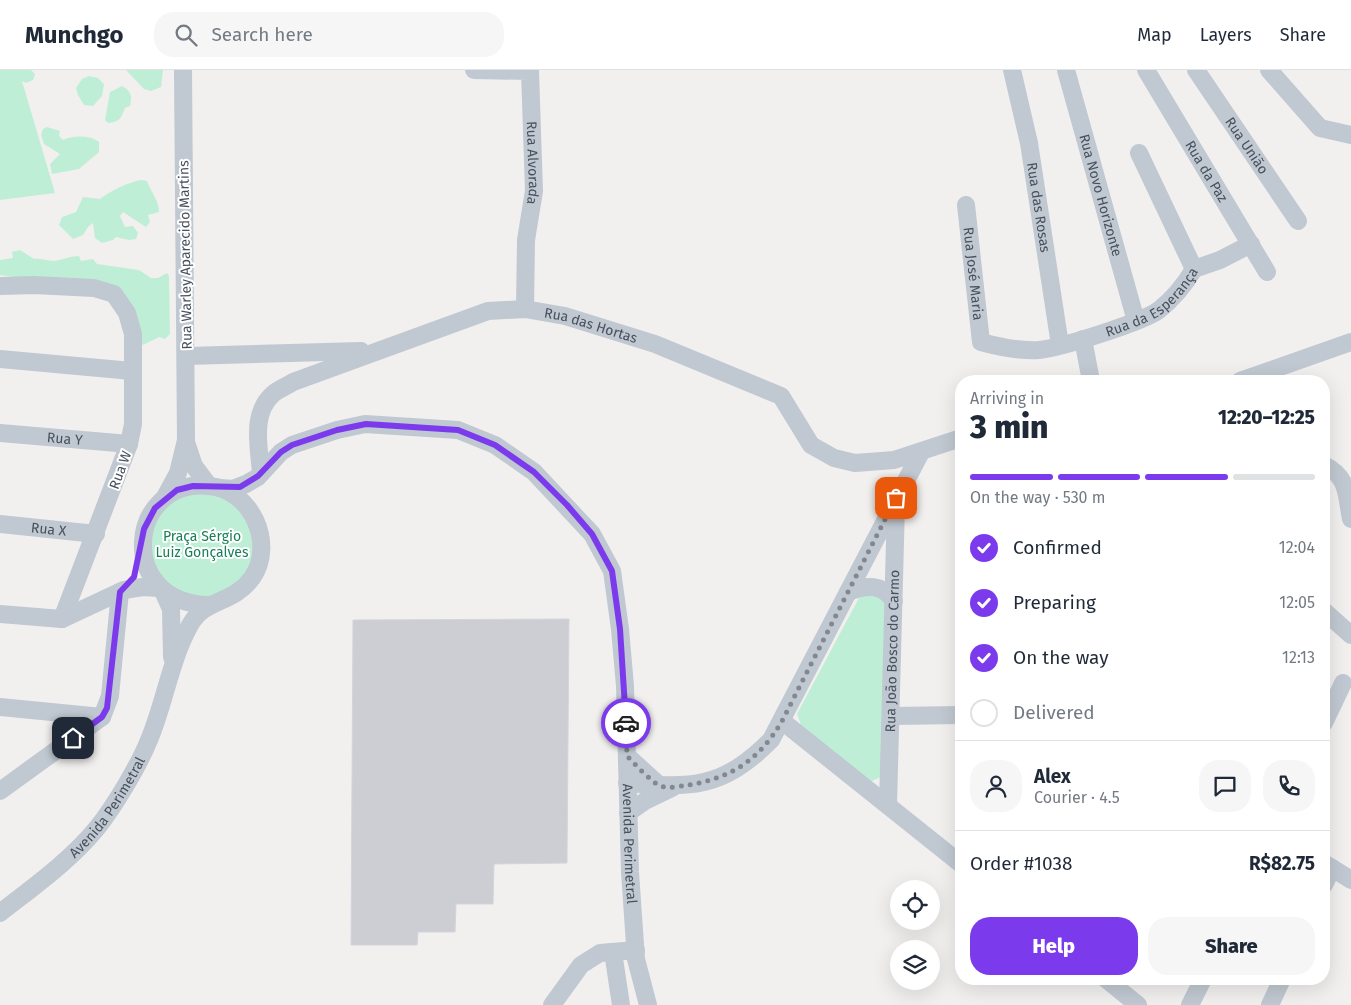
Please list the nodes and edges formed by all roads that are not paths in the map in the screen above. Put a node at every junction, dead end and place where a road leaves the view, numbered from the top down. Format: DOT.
graph roads {
  1 [pos="183,70"];
  2 [pos="474,70"];
  3 [pos="1012,70"];
  4 [pos="1066,70"];
  5 [pos="1146,70"];
  6 [pos="1196,70"];
  7 [pos="1269,70"];
  8 [pos="1351,135"];
  9 [pos="1139,153"];
  10 [pos="966,206"];
  11 [pos="1298,221"];
  12 [pos="1251,244"];
  13 [pos="1194,269"];
  14 [pos="1267,272"];
  15 [pos="0,286"];
  16 [pos="525,309"];
  17 [pos="1136,321"];
  18 [pos="1083,339"];
  19 [pos="981,342"];
  20 [pos="1351,342"];
  21 [pos="1060,345"];
  22 [pos="374,351"];
  23 [pos="186,356"];
  24 [pos="0,359"];
  25 [pos="132,371"];
  26 [pos="1090,375"];
  27 [pos="1257,375"];
  28 [pos="0,433"];
  29 [pos="186,440"];
  30 [pos="955,440"];
  31 [pos="129,444"];
  32 [pos="921,452"];
  33 [pos="1330,468"];
  34 [pos="260,475"];
  35 [pos="215,487"];
  36 [pos="896,498"];
  37 [pos="163,499"];
  38 [pos="1351,519"];
  39 [pos="0,524"];
  40 [pos="258,524"];
  41 [pos="96,534"];
  42 [pos="142,541"];
  43 [pos="161,589"];
  44 [pos="122,591"];
  45 [pos="848,592"];
  46 [pos="894,601"];
  47 [pos="209,605"];
  48 [pos="0,614"];
  49 [pos="1330,616"];
  50 [pos="62,619"];
  51 [pos="1351,635"];
  52 [pos="171,670"];
  53 [pos="1343,683"];
  54 [pos="0,706"];
  55 [pos="1330,710"];
  56 [pos="955,715"];
  57 [pos="891,716"];
  58 [pos="102,717"];
  59 [pos="782,721"];
  60 [pos="627,756"];
  61 [pos="627,784"];
  62 [pos="667,787"];
  63 [pos="0,791"];
  64 [pos="888,805"];
  65 [pos="628,813"];
  66 [pos="955,859"];
  67 [pos="1330,866"];
  68 [pos="1351,880"];
  69 [pos="0,913"];
  70 [pos="636,950"];
  71 [pos="613,952"];
  72 [pos="1124,985"];
  73 [pos="1200,985"];
  74 [pos="1279,985"];
  75 [pos="552,1005"];
  76 [pos="621,1005"];
  77 [pos="648,1005"];
  78 [pos="1138,1005"];
  79 [pos="1190,1005"];
  80 [pos="1270,1005"];
  1 -- 23 [label="street, Rua Warley Aparecido Martins"];
  2 -- 16 [label="street, Rua Alvorada"];
  3 -- 21 [label="street, Rua das Rosas"];
  4 -- 17 [label="street, Rua Novo Horizonte"];
  5 -- 12 [label="street, Rua da Paz"];
  6 -- 11 [label="street, Rua União"];
  7 -- 8 [label="street"];
  9 -- 13 [label="street, Rua da Esperança"];
  10 -- 19 [label="street, Rua José Maria"];
  12 -- 13 [label="street"];
  12 -- 14 [label="street, Rua da Paz"];
  13 -- 17 [label="street, Rua da Esperança"];
  15 -- 25 [label="street, Rua W"];
  16 -- 22 [label="street, Rua das Hortas"];
  16 -- 32 [label="street, Rua das Hortas"];
  17 -- 18 [label="street, Rua da Esperança"];
  18 -- 21 [label="street, Rua da Esperança"];
  18 -- 26 [label="street"];
  19 -- 21 [label="street, Rua da Esperança"];
  20 -- 27 [label="street"];
  22 -- 23 [label="street"];
  22 -- 34 [label="street, Rua das Hortas"];
  23 -- 29 [label="street, Rua Warley Aparecido Martins"];
  24 -- 25 [label="street"];
  25 -- 31 [label="street, Rua W"];
  28 -- 31 [label="street, Rua Y"];
  29 -- 35 [label="street, Rua Warley Aparecido Martins"];
  29 -- 37 [label="street, Rua Warley Aparecido Martins"];
  30 -- 32 [label="street, Rua das Hortas"];
  31 -- 41 [label="street, Rua W"];
  32 -- 36 [label="street"];
  33 -- 38 [label="street"];
  34 -- 35 [label="street, Avenida Perimetral"];
  34 -- 40 [label="street"];
  34 -- 60 [label="street, Avenida Perimetral"];
  35 -- 37 [label="street"];
  35 -- 40 [label="street"];
  36 -- 45 [label="street"];
  36 -- 46 [label="street, Rua João Bosco do Carmo"];
  37 -- 42 [label="street"];
  39 -- 41 [label="street, Rua X"];
  40 -- 47 [label="street"];
  41 -- 50 [label="street, Rua W"];
  42 -- 43 [label="street"];
  42 -- 44 [label="street"];
  43 -- 44 [label="street"];
  43 -- 47 [label="street"];
  43 -- 52 [label="street, Avenida Perimetral"];
  44 -- 50 [label="street"];
  44 -- 58 [label="street"];
  45 -- 46 [label="street"];
  45 -- 59 [label="street"];
  46 -- 57 [label="street, Rua João Bosco do Carmo"];
  47 -- 52 [label="street, Avenida Perimetral"];
  48 -- 50 [label="street"];
  49 -- 51 [label="street"];
  52 -- 69 [label="street, Avenida Perimetral"];
  53 -- 55 [label="street"];
  54 -- 58 [label="street"];
  56 -- 57 [label="street"];
  57 -- 64 [label="street, Rua João Bosco do Carmo"];
  58 -- 63 [label="street"];
  59 -- 62 [label="street"];
  59 -- 64 [label="street"];
  60 -- 61 [label="street, Avenida Perimetral"];
  60 -- 62 [label="street"];
  61 -- 62 [label="street"];
  61 -- 65 [label="street, Avenida Perimetral"];
  62 -- 65 [label="street"];
  64 -- 66 [label="street"];
  65 -- 70 [label="street, Avenida Perimetral"];
  67 -- 68 [label="street"];
  70 -- 71 [label="street"];
  70 -- 77 [label="street, Avenida Perimetral"];
  71 -- 75 [label="street"];
  71 -- 76 [label="street"];
  72 -- 78 [label="street"];
  73 -- 79 [label="street"];
  74 -- 80 [label="street"];
}
